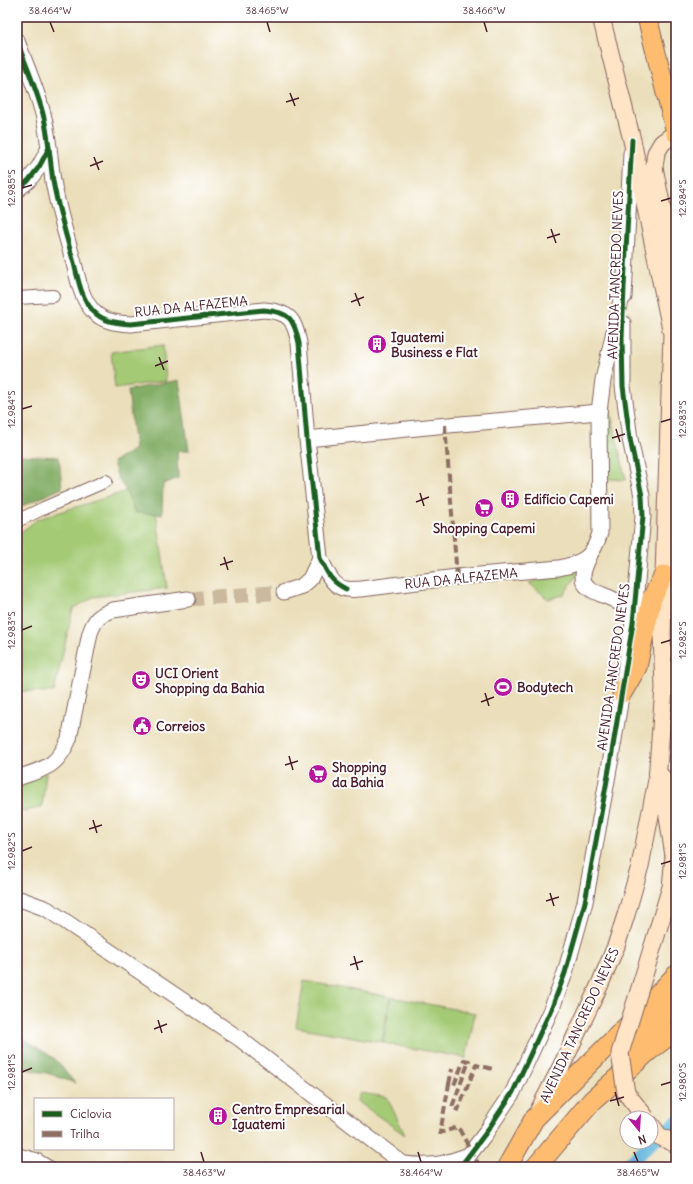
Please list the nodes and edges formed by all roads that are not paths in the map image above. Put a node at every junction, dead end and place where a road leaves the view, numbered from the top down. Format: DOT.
graph roads {
  1 [pos="601,17"];
  2 [pos="647,17"];
  3 [pos="19,49"];
  4 [pos="676,133"];
  5 [pos="632,140"];
  6 [pos="49,148"];
  7 [pos="17,190"];
  8 [pos="624,287"];
  9 [pos="53,296"];
  10 [pos="17,298"];
  11 [pos="672,334"];
  12 [pos="599,412"];
  13 [pos="307,439"];
  14 [pos="106,481"];
  15 [pos="17,521"];
  16 [pos="590,555"];
  17 [pos="320,558"];
  18 [pos="664,575"];
  19 [pos="284,592"];
  20 [pos="188,598"];
  21 [pos="633,623"];
  22 [pos="622,693"];
  23 [pos="659,758"];
  24 [pos="17,778"];
  25 [pos="675,853"];
  26 [pos="17,899"];
  27 [pos="676,975"];
  28 [pos="676,1002"];
  29 [pos="676,1030"];
  30 [pos="614,1081"];
  31 [pos="640,1110"];
  32 [pos="534,1119"];
  33 [pos="659,1136"];
  34 [pos="676,1144"];
  35 [pos="17,1154"];
  36 [pos="470,1155"];
  37 [pos="404,1166"];
  38 [pos="49,1167"];
  39 [pos="460,1167"];
  40 [pos="507,1167"];
  41 [pos="536,1167"];
  1 -- 5 [label="main road"];
  2 -- 4 [label="main road"];
  3 -- 6 [label="street, RUA DA ALFAZEMA"];
  4 -- 11 [label="main road"];
  5 -- 8 [label="street, AVENIDA TANCREDO NEVES"];
  5 -- 11 [label="main road"];
  6 -- 7 [label="street"];
  6 -- 13 [label="street, RUA DA ALFAZEMA"];
  8 -- 12 [label="street"];
  8 -- 21 [label="street, AVENIDA TANCREDO NEVES"];
  9 -- 10 [label="street"];
  11 -- 18 [label="main road, AVENIDA TANCREDO NEVES"];
  12 -- 13 [label="street"];
  12 -- 16 [label="street"];
  13 -- 17 [label="street, RUA DA ALFAZEMA"];
  14 -- 15 [label="street"];
  16 -- 17 [label="street, RUA DA ALFAZEMA"];
  16 -- 21 [label="street"];
  17 -- 19 [label="street"];
  18 -- 22 [label="main road"];
  18 -- 23 [label="main road, AVENIDA TANCREDO NEVES"];
  20 -- 24 [label="street"];
  21 -- 22 [label="street, AVENIDA TANCREDO NEVES"];
  22 -- 36 [label="street, AVENIDA TANCREDO NEVES"];
  23 -- 25 [label="main road"];
  23 -- 32 [label="main road, AVENIDA TANCREDO NEVES"];
  25 -- 31 [label="main road, bridge"];
  26 -- 37 [label="street"];
  27 -- 32 [label="main road"];
  28 -- 30 [label="highway"];
  29 -- 30 [label="highway"];
  30 -- 41 [label="highway"];
  32 -- 40 [label="main road, AVENIDA TANCREDO NEVES"];
  33 -- 34 [label="main road"];
  35 -- 38 [label="street"];
  36 -- 37 [label="street"];
  36 -- 39 [label="street, AVENIDA TANCREDO NEVES"];
}
